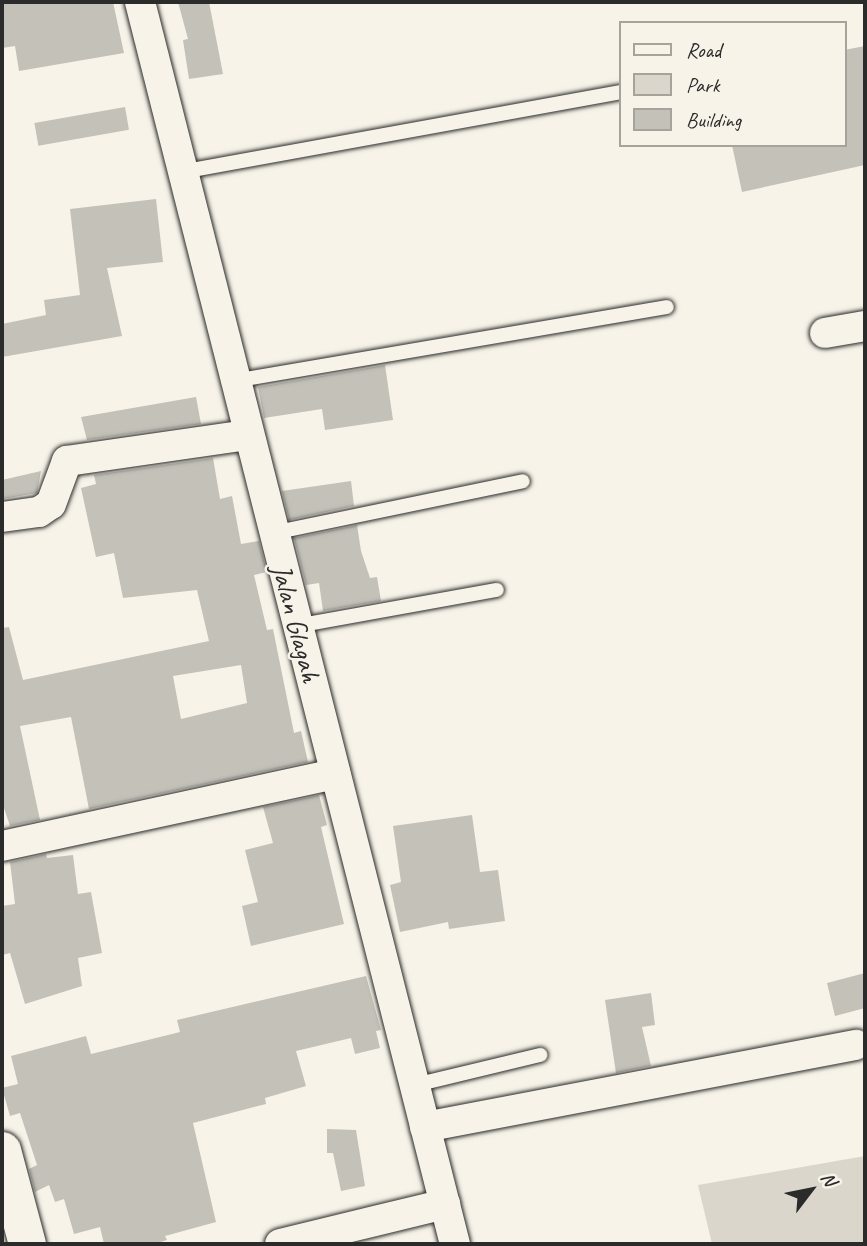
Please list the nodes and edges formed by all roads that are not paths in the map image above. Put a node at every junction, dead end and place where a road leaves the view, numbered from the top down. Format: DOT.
graph roads {
  1 [pos="140,2"];
  2 [pos="618,92"];
  3 [pos="181,173"];
  4 [pos="667,307"];
  5 [pos="865,326"];
  6 [pos="825,333"];
  7 [pos="233,381"];
  8 [pos="247,435"];
  9 [pos="523,481"];
  10 [pos="2,517"];
  11 [pos="272,533"];
  12 [pos="497,590"];
  13 [pos="296,626"];
  14 [pos="335,774"];
  15 [pos="2,846"];
  16 [pos="856,1045"];
  17 [pos="540,1055"];
  18 [pos="415,1084"];
  19 [pos="425,1127"];
  20 [pos="5,1173"];
  21 [pos="445,1204"];
  22 [pos="27,1244"];
  23 [pos="280,1244"];
  24 [pos="455,1244"];
  1 -- 3 [label="street, Jalan Glagah"];
  2 -- 3 [label="lane"];
  3 -- 7 [label="street, Jalan Glagah"];
  4 -- 7 [label="lane"];
  5 -- 6 [label="street"];
  7 -- 8 [label="street, Jalan Glagah"];
  8 -- 10 [label="street"];
  8 -- 11 [label="street, Jalan Glagah"];
  9 -- 11 [label="lane"];
  11 -- 13 [label="street, Jalan Glagah"];
  12 -- 13 [label="lane"];
  13 -- 14 [label="street, Jalan Glagah"];
  14 -- 15 [label="street"];
  14 -- 18 [label="street, Jalan Glagah"];
  16 -- 19 [label="street"];
  17 -- 18 [label="lane"];
  18 -- 19 [label="street, Jalan Glagah"];
  19 -- 21 [label="street, Jalan Glagah"];
  20 -- 22 [label="street"];
  21 -- 23 [label="street"];
  21 -- 24 [label="street, Jalan Glagah"];
}
